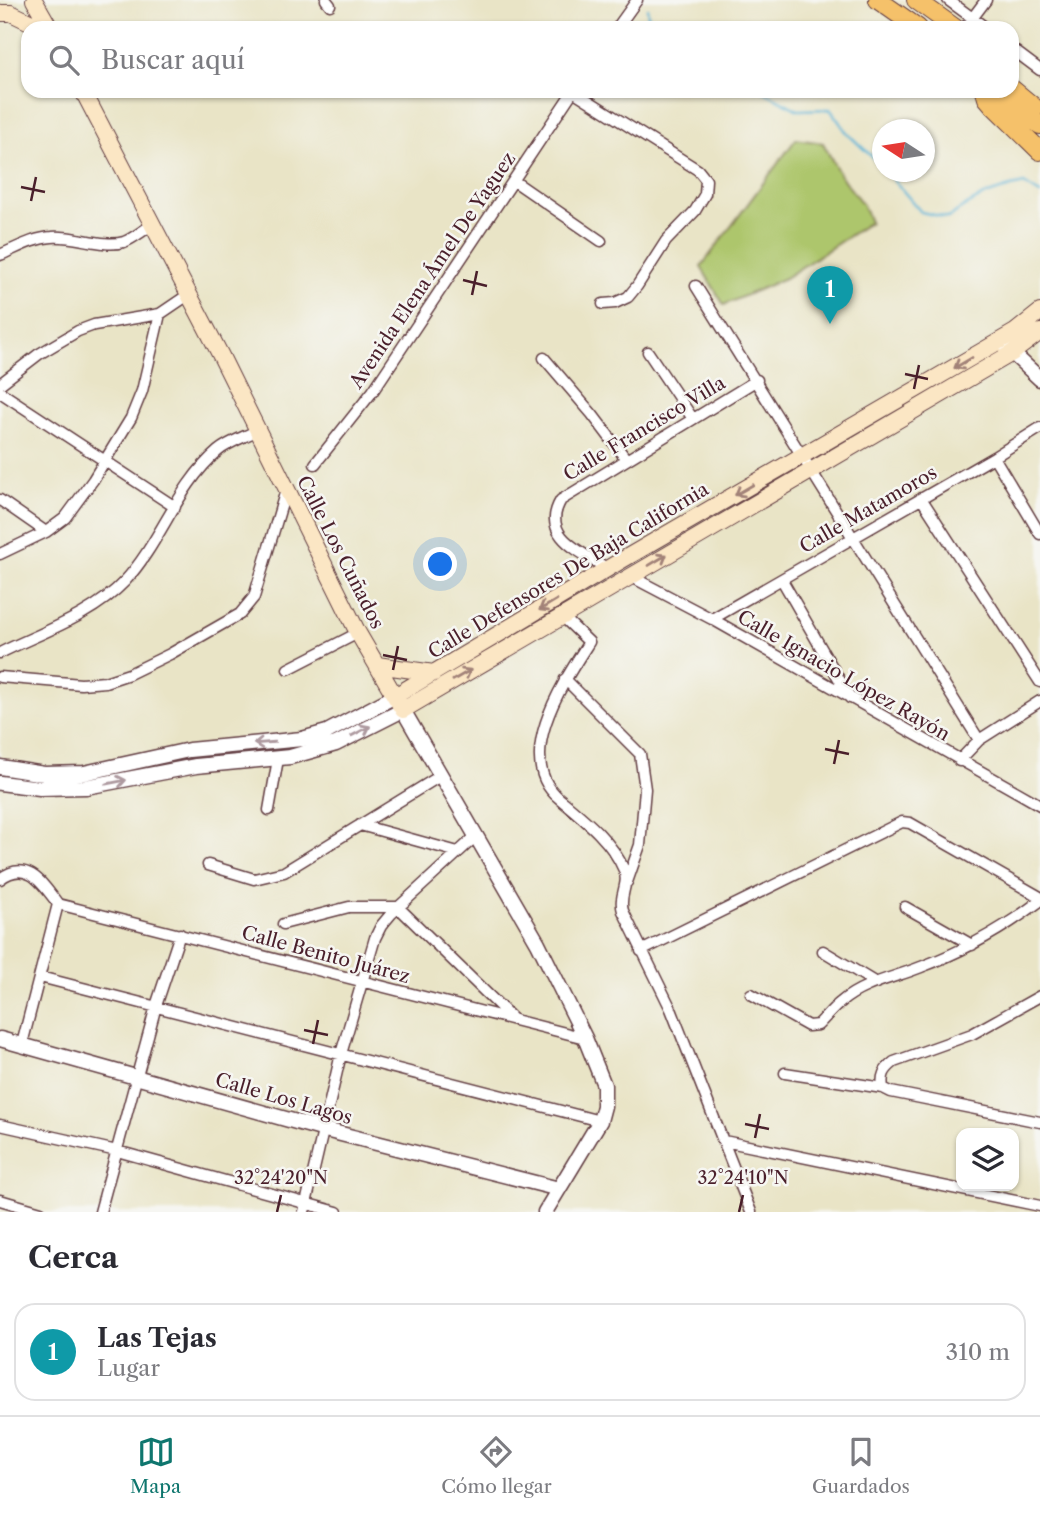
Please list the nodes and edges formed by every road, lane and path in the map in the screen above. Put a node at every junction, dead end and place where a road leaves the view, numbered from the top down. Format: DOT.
graph roads {
  1 [pos="7,0"];
  2 [pos="34,0"];
  3 [pos="637,0"];
  4 [pos="878,0"];
  5 [pos="916,0"];
  6 [pos="948,0"];
  7 [pos="986,0"];
  8 [pos="0,12"];
  9 [pos="973,18"];
  10 [pos="28,21"];
  11 [pos="46,21"];
  12 [pos="622,21"];
  13 [pos="908,21"];
  14 [pos="945,21"];
  15 [pos="971,21"];
  16 [pos="977,21"];
  17 [pos="1019,54"];
  18 [pos="1040,70"];
  19 [pos="1019,83"];
  20 [pos="1019,95"];
  21 [pos="87,98"];
  22 [pos="568,98"];
  23 [pos="584,98"];
  24 [pos="987,98"];
  25 [pos="1003,98"];
  26 [pos="1040,101"];
  27 [pos="1040,113"];
  28 [pos="1040,125"];
  29 [pos="1040,151"];
  30 [pos="514,181"];
  31 [pos="152,225"];
  32 [pos="601,241"];
  33 [pos="0,255"];
  34 [pos="696,286"];
  35 [pos="188,295"];
  36 [pos="603,304"];
  37 [pos="1040,312"];
  38 [pos="160,314"];
  39 [pos="1040,332"];
  40 [pos="999,342"];
  41 [pos="648,352"];
  42 [pos="1012,353"];
  43 [pos="544,358"];
  44 [pos="1040,379"];
  45 [pos="757,380"];
  46 [pos="0,384"];
  47 [pos="0,392"];
  48 [pos="693,419"];
  49 [pos="880,421"];
  50 [pos="1040,428"];
  51 [pos="256,431"];
  52 [pos="994,457"];
  53 [pos="626,459"];
  54 [pos="106,461"];
  55 [pos="807,462"];
  56 [pos="315,464"];
  57 [pos="286,490"];
  58 [pos="921,498"];
  59 [pos="0,500"];
  60 [pos="175,507"];
  61 [pos="46,532"];
  62 [pos="1040,534"];
  63 [pos="854,538"];
  64 [pos="0,554"];
  65 [pos="622,560"];
  66 [pos="608,569"];
  67 [pos="630,576"];
  68 [pos="782,580"];
  69 [pos="562,616"];
  70 [pos="712,620"];
  71 [pos="358,633"];
  72 [pos="0,653"];
  73 [pos="377,666"];
  74 [pos="288,669"];
  75 [pos="434,673"];
  76 [pos="0,677"];
  77 [pos="565,679"];
  78 [pos="1040,682"];
  79 [pos="852,700"];
  80 [pos="1040,701"];
  81 [pos="399,703"];
  82 [pos="332,738"];
  83 [pos="979,740"];
  84 [pos="228,745"];
  85 [pos="278,759"];
  86 [pos="958,761"];
  87 [pos="228,762"];
  88 [pos="0,767"];
  89 [pos="440,776"];
  90 [pos="85,780"];
  91 [pos="0,783"];
  92 [pos="1040,805"];
  93 [pos="269,810"];
  94 [pos="360,825"];
  95 [pos="477,835"];
  96 [pos="458,852"];
  97 [pos="208,865"];
  98 [pos="0,879"];
  99 [pos="627,882"];
  100 [pos="1040,899"];
  101 [pos="58,904"];
  102 [pos="398,907"];
  103 [pos="905,907"];
  104 [pos="283,924"];
  105 [pos="180,934"];
  106 [pos="972,945"];
  107 [pos="641,951"];
  108 [pos="823,951"];
  109 [pos="40,977"];
  110 [pos="361,981"];
  111 [pos="876,983"];
  112 [pos="751,994"];
  113 [pos="1040,996"];
  114 [pos="156,1006"];
  115 [pos="515,1021"];
  116 [pos="585,1038"];
  117 [pos="0,1039"];
  118 [pos="22,1044"];
  119 [pos="341,1054"];
  120 [pos="785,1073"];
  121 [pos="138,1076"];
  122 [pos="883,1088"];
  123 [pos="600,1121"];
  124 [pos="1040,1122"];
  125 [pos="0,1125"];
  126 [pos="325,1130"];
  127 [pos="723,1142"];
  128 [pos="117,1151"];
  129 [pos="559,1189"];
  130 [pos="1,1200"];
  131 [pos="1040,1206"];
  132 [pos="312,1209"];
  133 [pos="8,1212"];
  134 [pos="41,1212"];
  135 [pos="100,1212"];
  136 [pos="337,1212"];
  137 [pos="545,1212"];
  138 [pos="751,1212"];
  1 -- 8 [label="main road"];
  2 -- 11 [label="main road"];
  3 -- 12 [label="street"];
  4 -- 13 [label="highway"];
  5 -- 14 [label="highway"];
  6 -- 9 [label="street"];
  7 -- 9 [label="street"];
  8 -- 10 [label="main road"];
  9 -- 15 [label="street"];
  9 -- 16 [label="street"];
  17 -- 18 [label="street"];
  19 -- 26 [label="highway"];
  20 -- 27 [label="highway"];
  21 -- 31 [label="main road, Calle Los Cuñados"];
  22 -- 30 [label="street, Avenida Elena Ámel De Yaguez"];
  23 -- 36 [label="street"];
  24 -- 29 [label="highway"];
  25 -- 28 [label="highway"];
  30 -- 32 [label="street"];
  30 -- 56 [label="street, Avenida Elena Ámel De Yaguez"];
  31 -- 33 [label="street"];
  31 -- 35 [label="main road, Calle Los Cuñados"];
  34 -- 45 [label="street"];
  35 -- 38 [label="street"];
  35 -- 51 [label="main road, Calle Los Cuñados"];
  37 -- 40 [label="main road, Calle Defensores De Baja California"];
  38 -- 46 [label="street"];
  38 -- 54 [label="street"];
  39 -- 42 [label="main road, Calle Defensores De Baja California"];
  40 -- 42 [label="street"];
  40 -- 49 [label="main road, Calle Defensores De Baja California, one-way"];
  41 -- 48 [label="street"];
  42 -- 44 [label="street"];
  42 -- 49 [label="main road, Calle Defensores De Baja California"];
  43 -- 53 [label="street"];
  45 -- 48 [label="street, Calle Francisco Villa"];
  45 -- 55 [label="street"];
  47 -- 54 [label="street"];
  48 -- 53 [label="street, Calle Francisco Villa"];
  49 -- 55 [label="main road, Calle Defensores De Baja California"];
  50 -- 52 [label="street, Calle Matamoros"];
  51 -- 57 [label="main road, Calle Los Cuñados"];
  51 -- 60 [label="street"];
  52 -- 58 [label="street, Calle Matamoros"];
  52 -- 62 [label="street"];
  53 -- 66 [label="street, Calle Francisco Villa"];
  54 -- 60 [label="street"];
  54 -- 61 [label="street"];
  55 -- 63 [label="street"];
  55 -- 65 [label="main road, Calle Defensores De Baja California, one-way"];
  67 -- 55 [label="main road, Calle Defensores De Baja California, one-way"];
  57 -- 71 [label="main road, Calle Los Cuñados"];
  57 -- 76 [label="street"];
  58 -- 63 [label="street, Calle Matamoros"];
  58 -- 78 [label="street"];
  59 -- 61 [label="street"];
  60 -- 72 [label="street"];
  61 -- 64 [label="street"];
  63 -- 68 [label="street, Calle Matamoros"];
  63 -- 83 [label="street"];
  65 -- 66 [label="main road, Calle Defensores De Baja California"];
  65 -- 67 [label="main road"];
  66 -- 75 [label="main road, Calle Defensores De Baja California, one-way"];
  67 -- 69 [label="main road, Calle Defensores De Baja California"];
  67 -- 70 [label="street, Calle Ignacio López Rayón"];
  68 -- 70 [label="street, Calle Matamoros"];
  68 -- 79 [label="street"];
  69 -- 77 [label="street"];
  81 -- 69 [label="main road, Calle Defensores De Baja California, one-way"];
  70 -- 79 [label="street, Calle Ignacio López Rayón"];
  71 -- 73 [label="main road, Calle Los Cuñados"];
  71 -- 74 [label="street"];
  73 -- 75 [label="main road"];
  73 -- 81 [label="main road, Calle Los Cuñados"];
  75 -- 81 [label="main road, Calle Defensores De Baja California"];
  77 -- 99 [label="street"];
  77 -- 99 [label="street"];
  79 -- 86 [label="street, Calle Ignacio López Rayón"];
  80 -- 83 [label="street"];
  81 -- 82 [label="street, Calle Defensores De Baja California"];
  81 -- 89 [label="street, Calle Los Cuñados"];
  82 -- 84 [label="street, Calle Defensores De Baja California, one-way"];
  82 -- 85 [label="street, Calle Defensores De Baja California"];
  83 -- 86 [label="street"];
  84 -- 87 [label="street"];
  84 -- 90 [label="street, Calle Defensores De Baja California"];
  85 -- 87 [label="street, Calle Defensores De Baja California"];
  85 -- 93 [label="street"];
  86 -- 92 [label="street, Calle Ignacio López Rayón"];
  90 -- 87 [label="street, Calle Defensores De Baja California, one-way"];
  88 -- 90 [label="street, Calle Defensores De Baja California"];
  89 -- 94 [label="street"];
  89 -- 95 [label="street, Calle Los Cuñados"];
  90 -- 91 [label="street, Calle Defensores De Baja California"];
  94 -- 96 [label="street"];
  94 -- 97 [label="street"];
  95 -- 96 [label="street"];
  95 -- 116 [label="street, Calle Los Cuñados"];
  96 -- 102 [label="street"];
  98 -- 101 [label="street"];
  99 -- 107 [label="street"];
  100 -- 106 [label="street"];
  100 -- 107 [label="street"];
  101 -- 105 [label="street, Calle Benito Juárez"];
  101 -- 109 [label="street"];
  102 -- 104 [label="street"];
  102 -- 110 [label="street"];
  102 -- 115 [label="street"];
  103 -- 106 [label="street"];
  105 -- 110 [label="street, Calle Benito Juárez"];
  105 -- 114 [label="street"];
  106 -- 111 [label="street"];
  107 -- 127 [label="street"];
  108 -- 111 [label="street"];
  109 -- 114 [label="street"];
  109 -- 118 [label="street"];
  110 -- 115 [label="street, Calle Benito Juárez"];
  110 -- 119 [label="street"];
  111 -- 112 [label="street"];
  113 -- 122 [label="street"];
  114 -- 119 [label="street"];
  114 -- 121 [label="street"];
  115 -- 116 [label="street, Calle Benito Juárez"];
  116 -- 123 [label="street, Calle Los Cuñados"];
  117 -- 118 [label="street, Calle Los Lagos"];
  118 -- 121 [label="street, Calle Los Lagos"];
  119 -- 123 [label="street"];
  119 -- 126 [label="street"];
  120 -- 122 [label="street"];
  121 -- 126 [label="street, Calle Los Lagos"];
  121 -- 128 [label="street"];
  122 -- 124 [label="street"];
  123 -- 129 [label="street, Calle Los Cuñados"];
  125 -- 128 [label="street"];
  126 -- 129 [label="street, Calle Los Lagos"];
  126 -- 132 [label="street"];
  127 -- 131 [label="street"];
  127 -- 138 [label="street"];
  128 -- 132 [label="street"];
  128 -- 135 [label="street"];
  129 -- 137 [label="street, Calle Los Cuñados"];
  130 -- 133 [label="street"];
  130 -- 134 [label="street"];
  132 -- 136 [label="street"];
}
